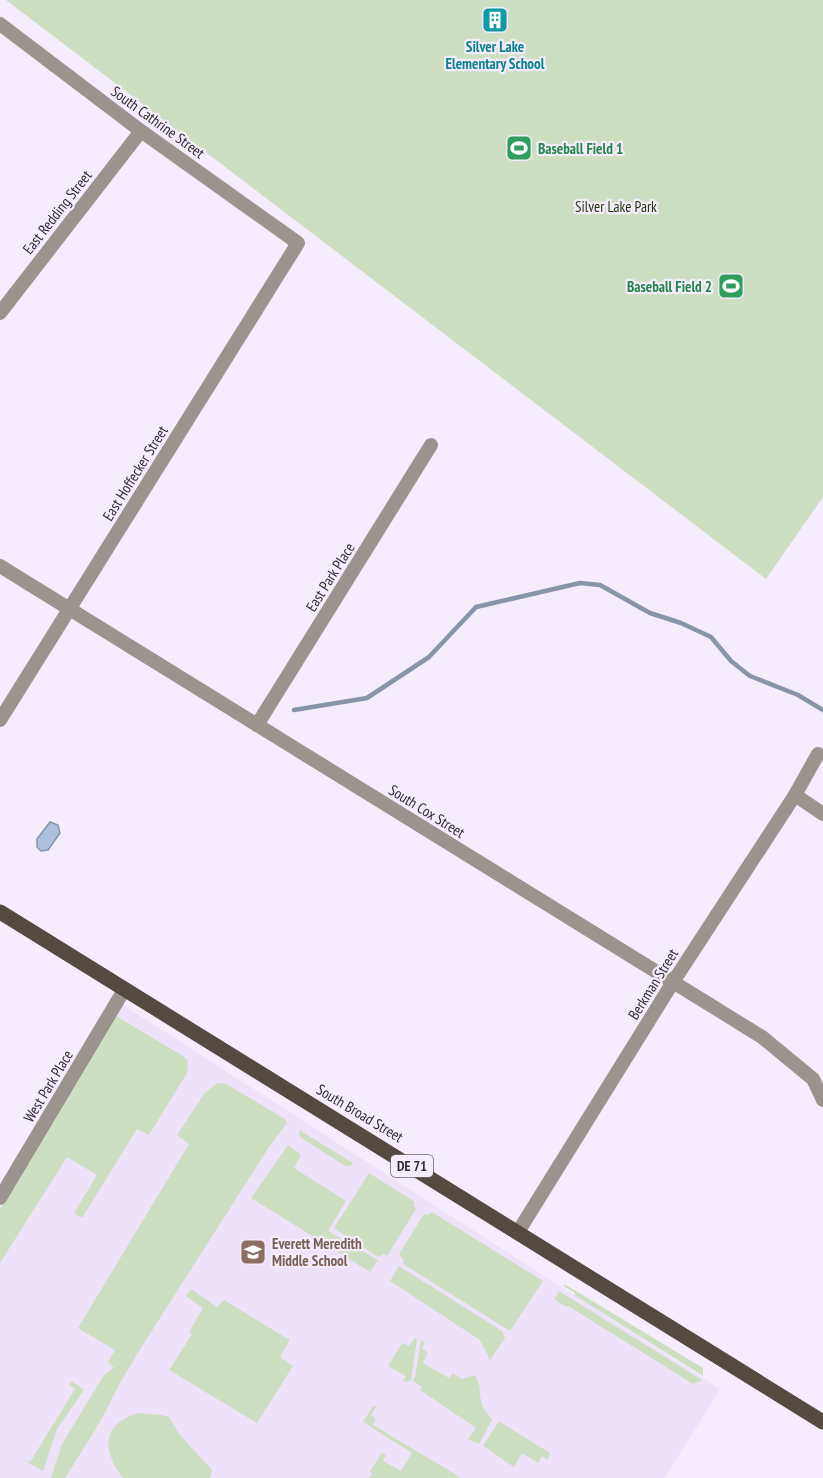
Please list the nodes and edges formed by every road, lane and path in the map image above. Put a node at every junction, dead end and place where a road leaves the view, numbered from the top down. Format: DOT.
graph roads {
  1 [pos="0,24"];
  2 [pos="141,130"];
  3 [pos="298,243"];
  4 [pos="0,313"];
  5 [pos="431,445"];
  6 [pos="0,566"];
  7 [pos="69,609"];
  8 [pos="0,720"];
  9 [pos="257,725"];
  10 [pos="818,754"];
  11 [pos="795,795"];
  12 [pos="823,814"];
  13 [pos="0,912"];
  14 [pos="673,982"];
  15 [pos="124,990"];
  16 [pos="823,1100"];
  17 [pos="0,1198"];
  18 [pos="518,1232"];
  19 [pos="823,1422"];
  1 -- 2 [label="street, South Cathrine Street"];
  2 -- 3 [label="street, South Cathrine Street"];
  2 -- 4 [label="street, East Redding Street"];
  3 -- 7 [label="street, East Hoffecker Street"];
  5 -- 9 [label="street, East Park Place"];
  6 -- 7 [label="street, South Cox Street"];
  7 -- 8 [label="street, East Hoffecker Street"];
  7 -- 9 [label="street, South Cox Street"];
  9 -- 14 [label="street, South Cox Street"];
  10 -- 11 [label="street, Berkman Street"];
  11 -- 12 [label="street"];
  11 -- 14 [label="street, Berkman Street"];
  13 -- 15 [label="main road, South Broad Street / DE 71"];
  14 -- 16 [label="street, South Cox Street"];
  14 -- 18 [label="street, Berkman Street"];
  15 -- 17 [label="street, West Park Place"];
  15 -- 18 [label="main road, South Broad Street / DE 71"];
  18 -- 19 [label="main road, South Broad Street / DE 71"];
}
